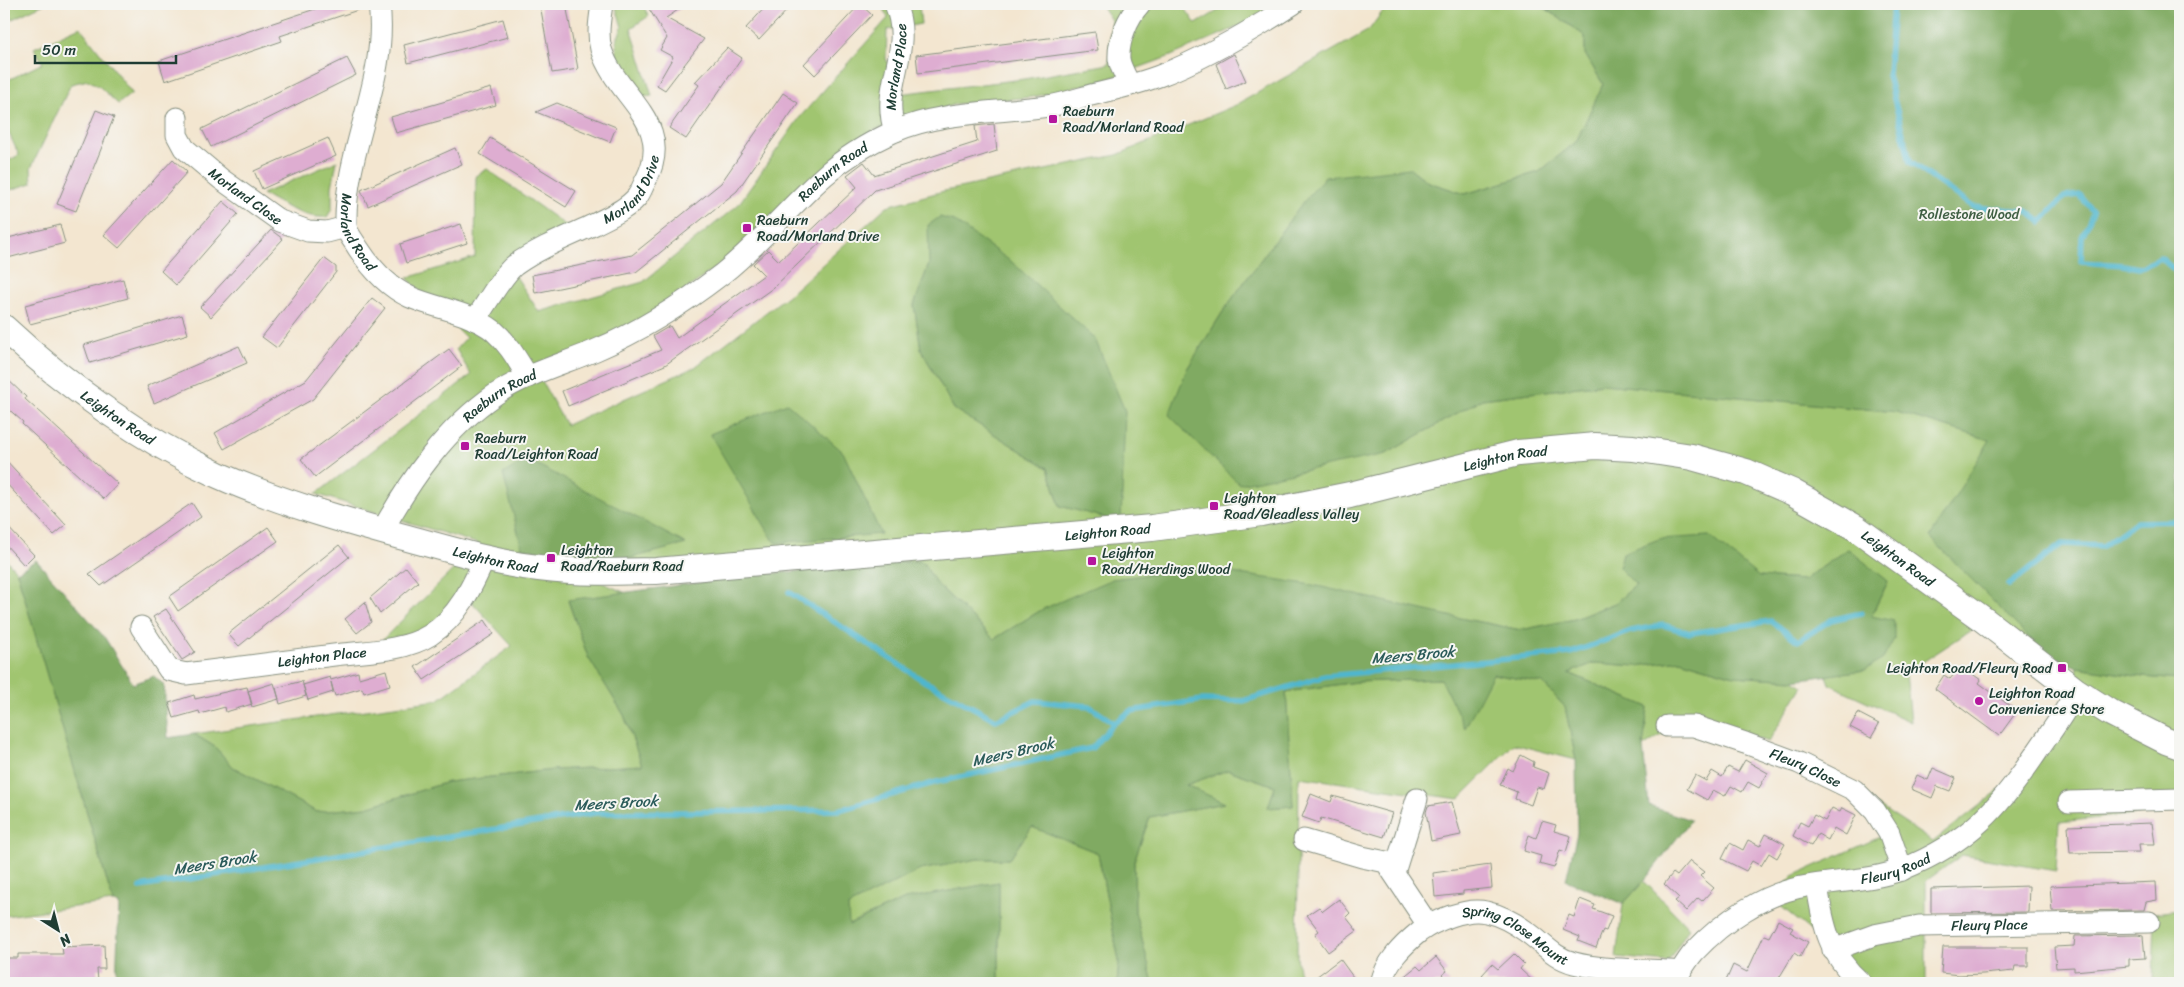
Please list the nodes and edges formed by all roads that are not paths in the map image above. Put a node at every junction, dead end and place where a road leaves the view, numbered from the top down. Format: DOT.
graph roads {
  1 [pos="379,4"];
  2 [pos="602,4"];
  3 [pos="896,4"];
  4 [pos="1140,4"];
  5 [pos="1293,4"];
  6 [pos="1130,85"];
  7 [pos="177,118"];
  8 [pos="895,131"];
  9 [pos="346,227"];
  10 [pos="475,320"];
  11 [pos="4,328"];
  12 [pos="528,377"];
  13 [pos="382,531"];
  14 [pos="484,558"];
  15 [pos="140,627"];
  16 [pos="2076,691"];
  17 [pos="1667,726"];
  18 [pos="2180,746"];
  19 [pos="1417,799"];
  20 [pos="2180,799"];
  21 [pos="2068,802"];
  22 [pos="1304,840"];
  23 [pos="1902,870"];
  24 [pos="1394,873"];
  25 [pos="1817,885"];
  26 [pos="2150,922"];
  27 [pos="1428,925"];
  28 [pos="1834,950"];
  29 [pos="1676,978"];
  30 [pos="1382,983"];
  31 [pos="1862,983"];
  1 -- 9 [label="street, Morland Road"];
  2 -- 10 [label="street, Morland Drive"];
  3 -- 8 [label="street, Morland Place"];
  4 -- 6 [label="street"];
  5 -- 6 [label="street, Raeburn Road"];
  6 -- 8 [label="street, Raeburn Road"];
  7 -- 9 [label="street, Morland Close"];
  8 -- 12 [label="street, Raeburn Road"];
  9 -- 10 [label="street, Morland Road"];
  10 -- 12 [label="street, Morland Road"];
  11 -- 13 [label="street, Leighton Road"];
  12 -- 13 [label="street, Raeburn Road"];
  13 -- 14 [label="street, Leighton Road"];
  14 -- 15 [label="street, Leighton Place"];
  14 -- 16 [label="street, Leighton Road"];
  16 -- 18 [label="street, Leighton Road"];
  16 -- 23 [label="street, Fleury Road"];
  17 -- 23 [label="street, Fleury Close"];
  19 -- 24 [label="street"];
  20 -- 21 [label="street"];
  22 -- 24 [label="street"];
  23 -- 25 [label="street, Fleury Road"];
  24 -- 27 [label="street"];
  25 -- 28 [label="street"];
  25 -- 29 [label="street, Fleury Road"];
  26 -- 28 [label="street, Fleury Place"];
  27 -- 29 [label="street, Spring Close Mount"];
  27 -- 30 [label="street, Spring Close Mount"];
  28 -- 31 [label="street"];
}
